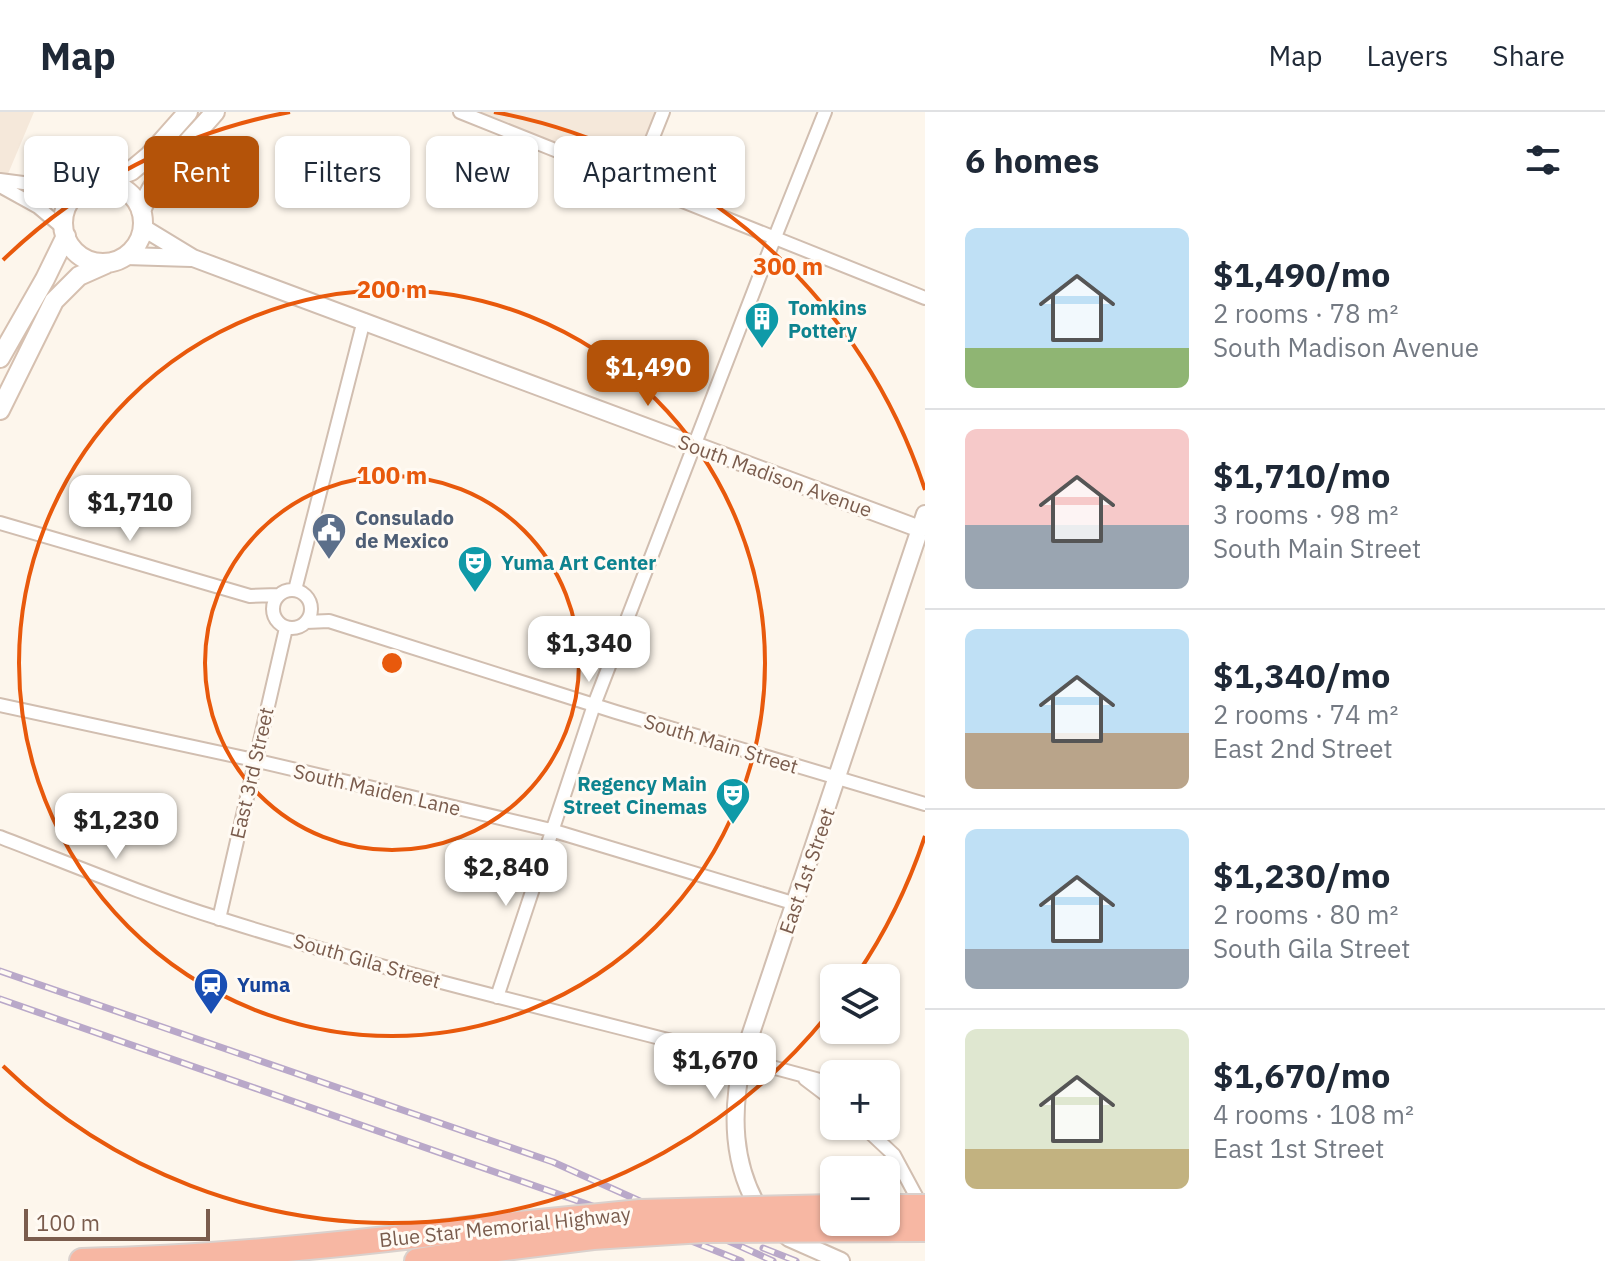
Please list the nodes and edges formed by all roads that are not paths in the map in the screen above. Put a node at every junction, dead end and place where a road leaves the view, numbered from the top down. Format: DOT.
graph roads {
  1 [pos="188,112"];
  2 [pos="215,112"];
  3 [pos="460,112"];
  4 [pos="663,112"];
  5 [pos="825,112"];
  6 [pos="653,136"];
  7 [pos="554,150"];
  8 [pos="128,172"];
  9 [pos="0,183"];
  10 [pos="24,185"];
  11 [pos="128,194"];
  12 [pos="67,208"];
  13 [pos="701,208"];
  14 [pos="142,219"];
  15 [pos="64,232"];
  16 [pos="774,237"];
  17 [pos="193,258"];
  18 [pos="117,259"];
  19 [pos="925,298"];
  20 [pos="364,320"];
  21 [pos="0,358"];
  22 [pos="0,410"];
  23 [pos="693,447"];
  24 [pos="0,523"];
  25 [pos="923,525"];
  26 [pos="295,590"];
  27 [pos="278,595"];
  28 [pos="250,596"];
  29 [pos="310,603"];
  30 [pos="273,612"];
  31 [pos="329,621"];
  32 [pos="306,622"];
  33 [pos="286,628"];
  34 [pos="0,705"];
  35 [pos="594,705"];
  36 [pos="254,760"];
  37 [pos="838,780"];
  38 [pos="925,804"];
  39 [pos="551,830"];
  40 [pos="0,837"];
  41 [pos="796,904"];
  42 [pos="219,919"];
  43 [pos="497,997"];
  44 [pos="743,1057"];
  45 [pos="797,1073"];
  46 [pos="820,1080"];
  47 [pos="820,1090"];
  48 [pos="877,1140"];
  49 [pos="820,1207"];
  50 [pos="900,1208"];
  51 [pos="925,1210"];
  52 [pos="925,1229"];
  53 [pos="480,1240"];
  54 [pos="82,1261"];
  55 [pos="417,1261"];
  56 [pos="841,1261"];
  1 -- 8 [label="main road"];
  2 -- 14 [label="main road"];
  3 -- 7 [label="street"];
  4 -- 6 [label="street"];
  5 -- 16 [label="street"];
  9 -- 10 [label="street"];
  9 -- 15 [label="street"];
  11 -- 14 [label="main road"];
  12 -- 15 [label="main road"];
  13 -- 16 [label="street"];
  14 -- 17 [label="street, South Madison Avenue"];
  14 -- 18 [label="main road"];
  15 -- 18 [label="main road"];
  15 -- 21 [label="main road"];
  16 -- 19 [label="street"];
  16 -- 23 [label="street"];
  17 -- 18 [label="street"];
  17 -- 20 [label="street, South Madison Avenue"];
  18 -- 22 [label="main road"];
  20 -- 23 [label="street, South Madison Avenue"];
  20 -- 26 [label="street"];
  23 -- 25 [label="street, South Madison Avenue"];
  23 -- 35 [label="street"];
  24 -- 28 [label="street"];
  25 -- 37 [label="street, East 1st Street"];
  26 -- 27 [label="street"];
  26 -- 29 [label="street"];
  27 -- 28 [label="street"];
  27 -- 30 [label="street"];
  28 -- 30 [label="street"];
  29 -- 31 [label="street, South Main Street"];
  29 -- 32 [label="street"];
  30 -- 33 [label="street"];
  31 -- 32 [label="street, South Main Street"];
  31 -- 35 [label="street, South Main Street"];
  32 -- 33 [label="street"];
  33 -- 36 [label="street, East 3rd Street"];
  34 -- 36 [label="street, South Maiden Lane"];
  35 -- 37 [label="street, South Main Street"];
  35 -- 39 [label="street"];
  36 -- 39 [label="street, South Maiden Lane"];
  36 -- 42 [label="street, East 3rd Street"];
  37 -- 38 [label="street, South Main Street"];
  37 -- 41 [label="street, East 1st Street"];
  39 -- 41 [label="street, South Maiden Lane"];
  39 -- 43 [label="street"];
  40 -- 42 [label="street, South Gila Street"];
  41 -- 44 [label="street, East 1st Street"];
  42 -- 43 [label="street, South Gila Street"];
  43 -- 44 [label="street, South Gila Street"];
  44 -- 45 [label="street, South Gila Street"];
  44 -- 56 [label="street, East 1st Street"];
  45 -- 46 [label="street, South Gila Street"];
  45 -- 47 [label="street"];
  48 -- 51 [label="street"];
  49 -- 53 [label="highway, Blue Star Memorial Highway, bridge"];
  50 -- 51 [label="highway, bridge"];
  52 -- 53 [label="highway, Blue Star Memorial Highway, bridge"];
  53 -- 54 [label="highway, Blue Star Memorial Highway"];
  53 -- 55 [label="highway, Blue Star Memorial Highway"];
}
